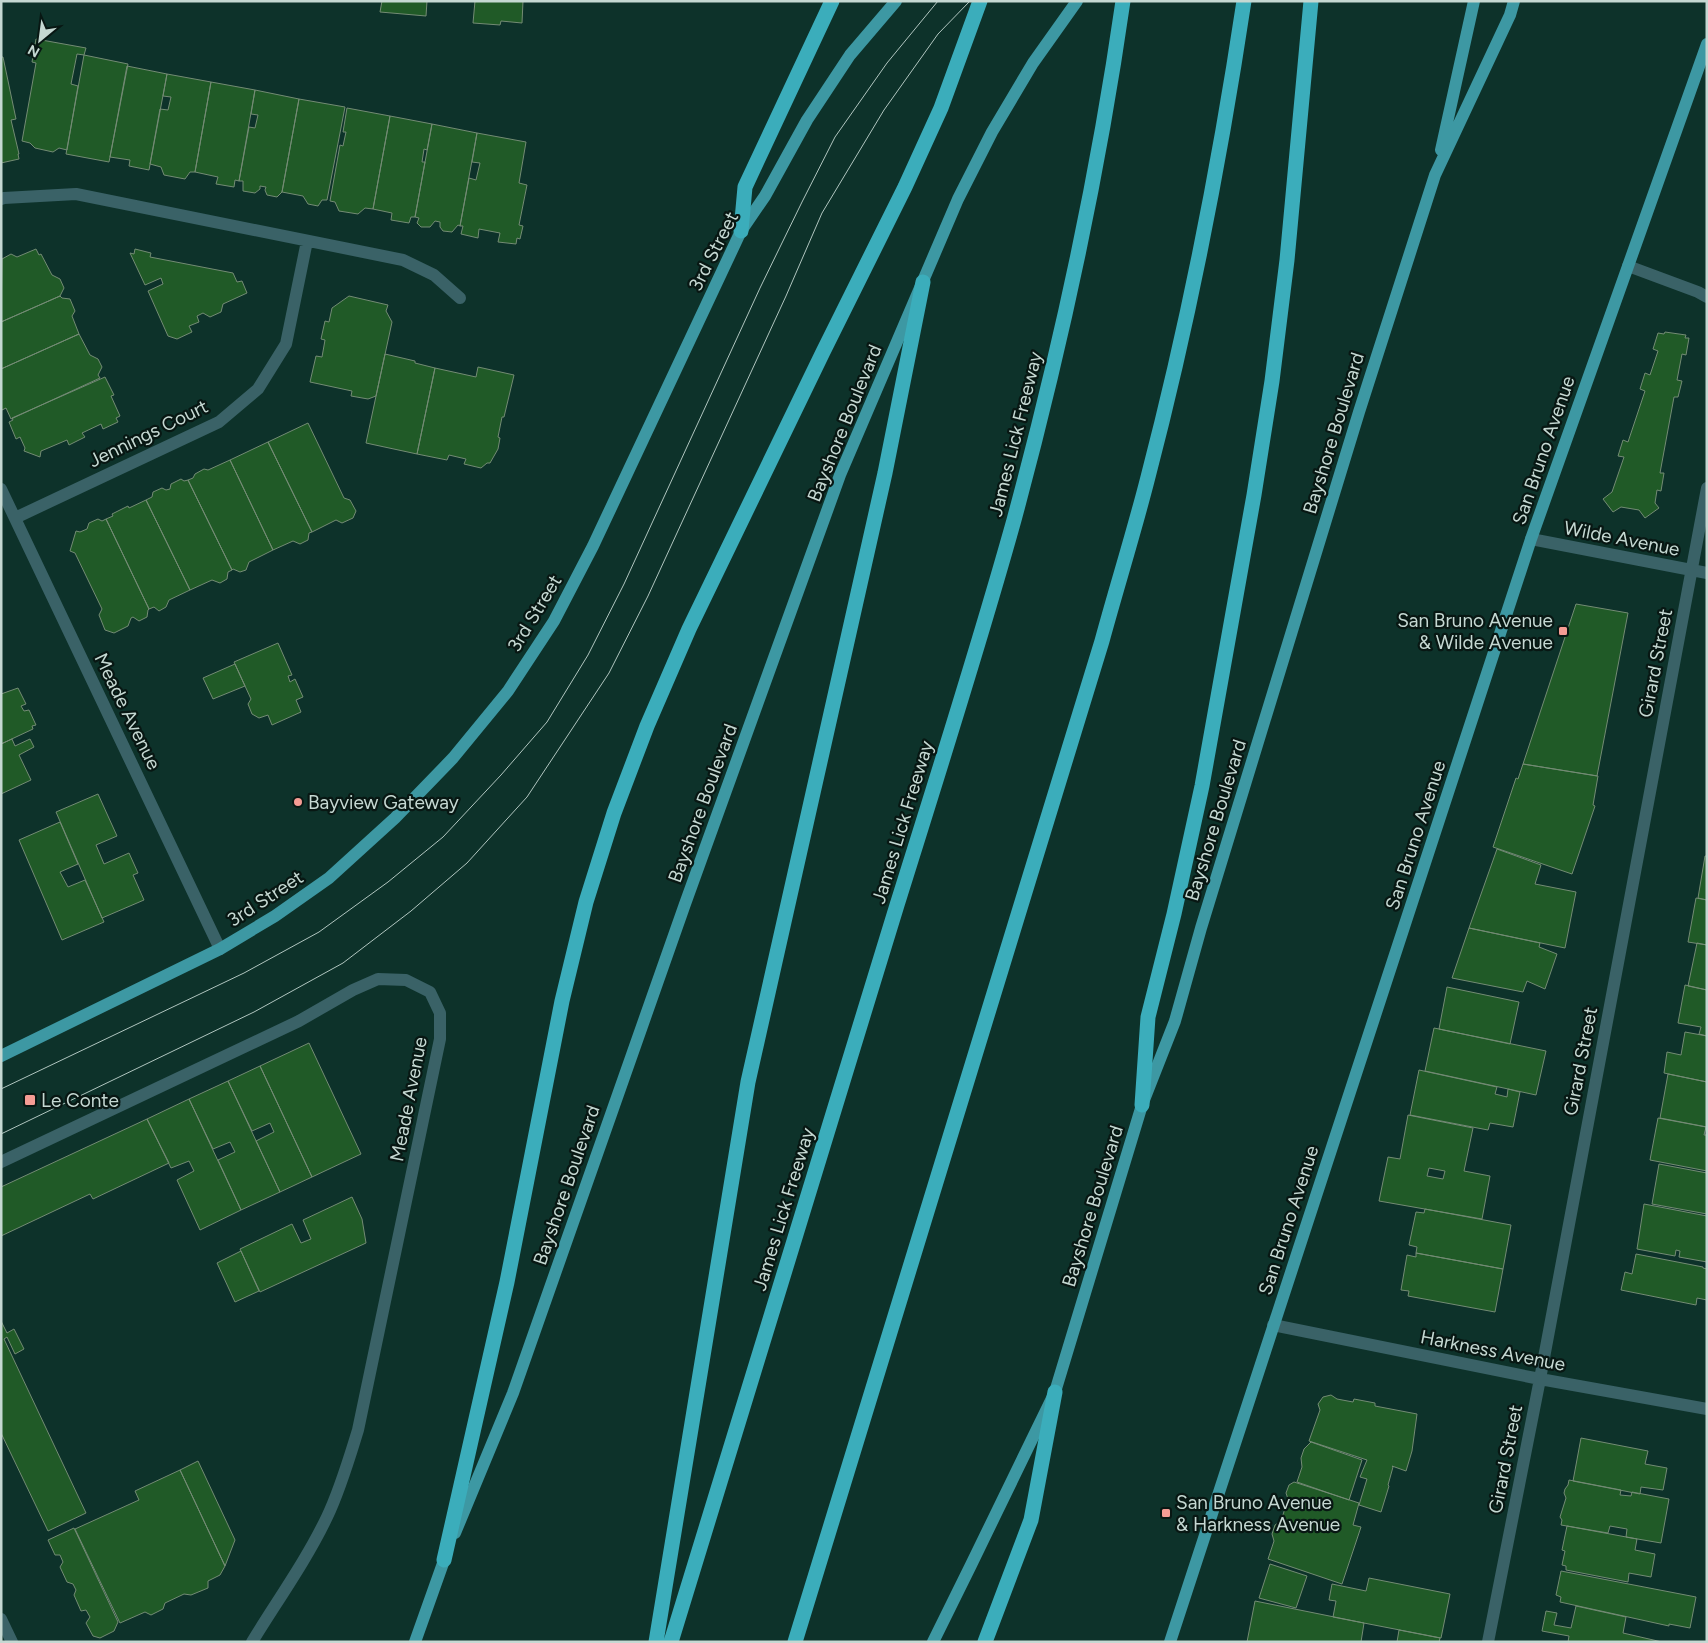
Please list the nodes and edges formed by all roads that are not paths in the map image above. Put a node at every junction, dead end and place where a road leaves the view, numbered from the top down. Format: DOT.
graph roads {
  1 [pos="832,1"];
  2 [pos="896,1"];
  3 [pos="980,1"];
  4 [pos="1077,1"];
  5 [pos="1124,1"];
  6 [pos="1244,1"];
  7 [pos="1311,1"];
  8 [pos="1474,1"];
  9 [pos="1514,1"];
  10 [pos="1707,44"];
  11 [pos="1435,175"];
  12 [pos="1,199"];
  13 [pos="741,231"];
  14 [pos="307,241"];
  15 [pos="1628,266"];
  16 [pos="923,282"];
  17 [pos="1707,297"];
  18 [pos="460,298"];
  19 [pos="1707,488"];
  20 [pos="1,489"];
  21 [pos="15,518"];
  22 [pos="1531,539"];
  23 [pos="1692,570"];
  24 [pos="1707,573"];
  25 [pos="220,949"];
  26 [pos="1,1056"];
  27 [pos="1142,1105"];
  28 [pos="1,1162"];
  29 [pos="1273,1325"];
  30 [pos="1540,1379"];
  31 [pos="1055,1392"];
  32 [pos="1707,1408"];
  33 [pos="444,1560"];
  34 [pos="1,1619"];
  35 [pos="12,1642"];
  36 [pos="252,1642"];
  37 [pos="415,1642"];
  38 [pos="656,1642"];
  39 [pos="671,1642"];
  40 [pos="796,1642"];
  41 [pos="933,1642"];
  42 [pos="985,1642"];
  43 [pos="1170,1642"];
  44 [pos="1488,1642"];
  1 -- 13 [label="highway"];
  2 -- 13 [label="main road, 3rd Street"];
  3 -- 33 [label="highway"];
  4 -- 16 [label="main road, Bayshore Boulevard"];
  5 -- 39 [label="highway, James Lick Freeway"];
  6 -- 40 [label="highway"];
  7 -- 27 [label="highway"];
  8 -- 11 [label="main road"];
  9 -- 11 [label="main road, Bayshore Boulevard"];
  10 -- 15 [label="main road, San Bruno Avenue"];
  11 -- 27 [label="main road, Bayshore Boulevard"];
  12 -- 14 [label="street"];
  13 -- 25 [label="main road, 3rd Street"];
  14 -- 18 [label="street"];
  14 -- 21 [label="street, Jennings Court"];
  15 -- 17 [label="street"];
  15 -- 22 [label="main road, San Bruno Avenue"];
  16 -- 33 [label="main road, Bayshore Boulevard"];
  16 -- 38 [label="highway"];
  19 -- 23 [label="street, Girard Street"];
  20 -- 21 [label="street, Meade Avenue"];
  21 -- 25 [label="street, Meade Avenue"];
  22 -- 23 [label="street, Wilde Avenue"];
  22 -- 29 [label="main road, San Bruno Avenue"];
  23 -- 24 [label="street, Wilde Avenue"];
  23 -- 30 [label="street, Girard Street"];
  25 -- 26 [label="main road, 3rd Street"];
  27 -- 31 [label="main road, Bayshore Boulevard"];
  28 -- 36 [label="street, Meade Avenue"];
  29 -- 30 [label="street, Harkness Avenue"];
  29 -- 43 [label="main road, San Bruno Avenue"];
  30 -- 32 [label="street, Harkness Avenue"];
  30 -- 44 [label="street, Girard Street"];
  31 -- 41 [label="main road, Bayshore Boulevard"];
  31 -- 42 [label="highway"];
  33 -- 37 [label="main road, Bayshore Boulevard"];
  34 -- 35 [label="street"];
}
